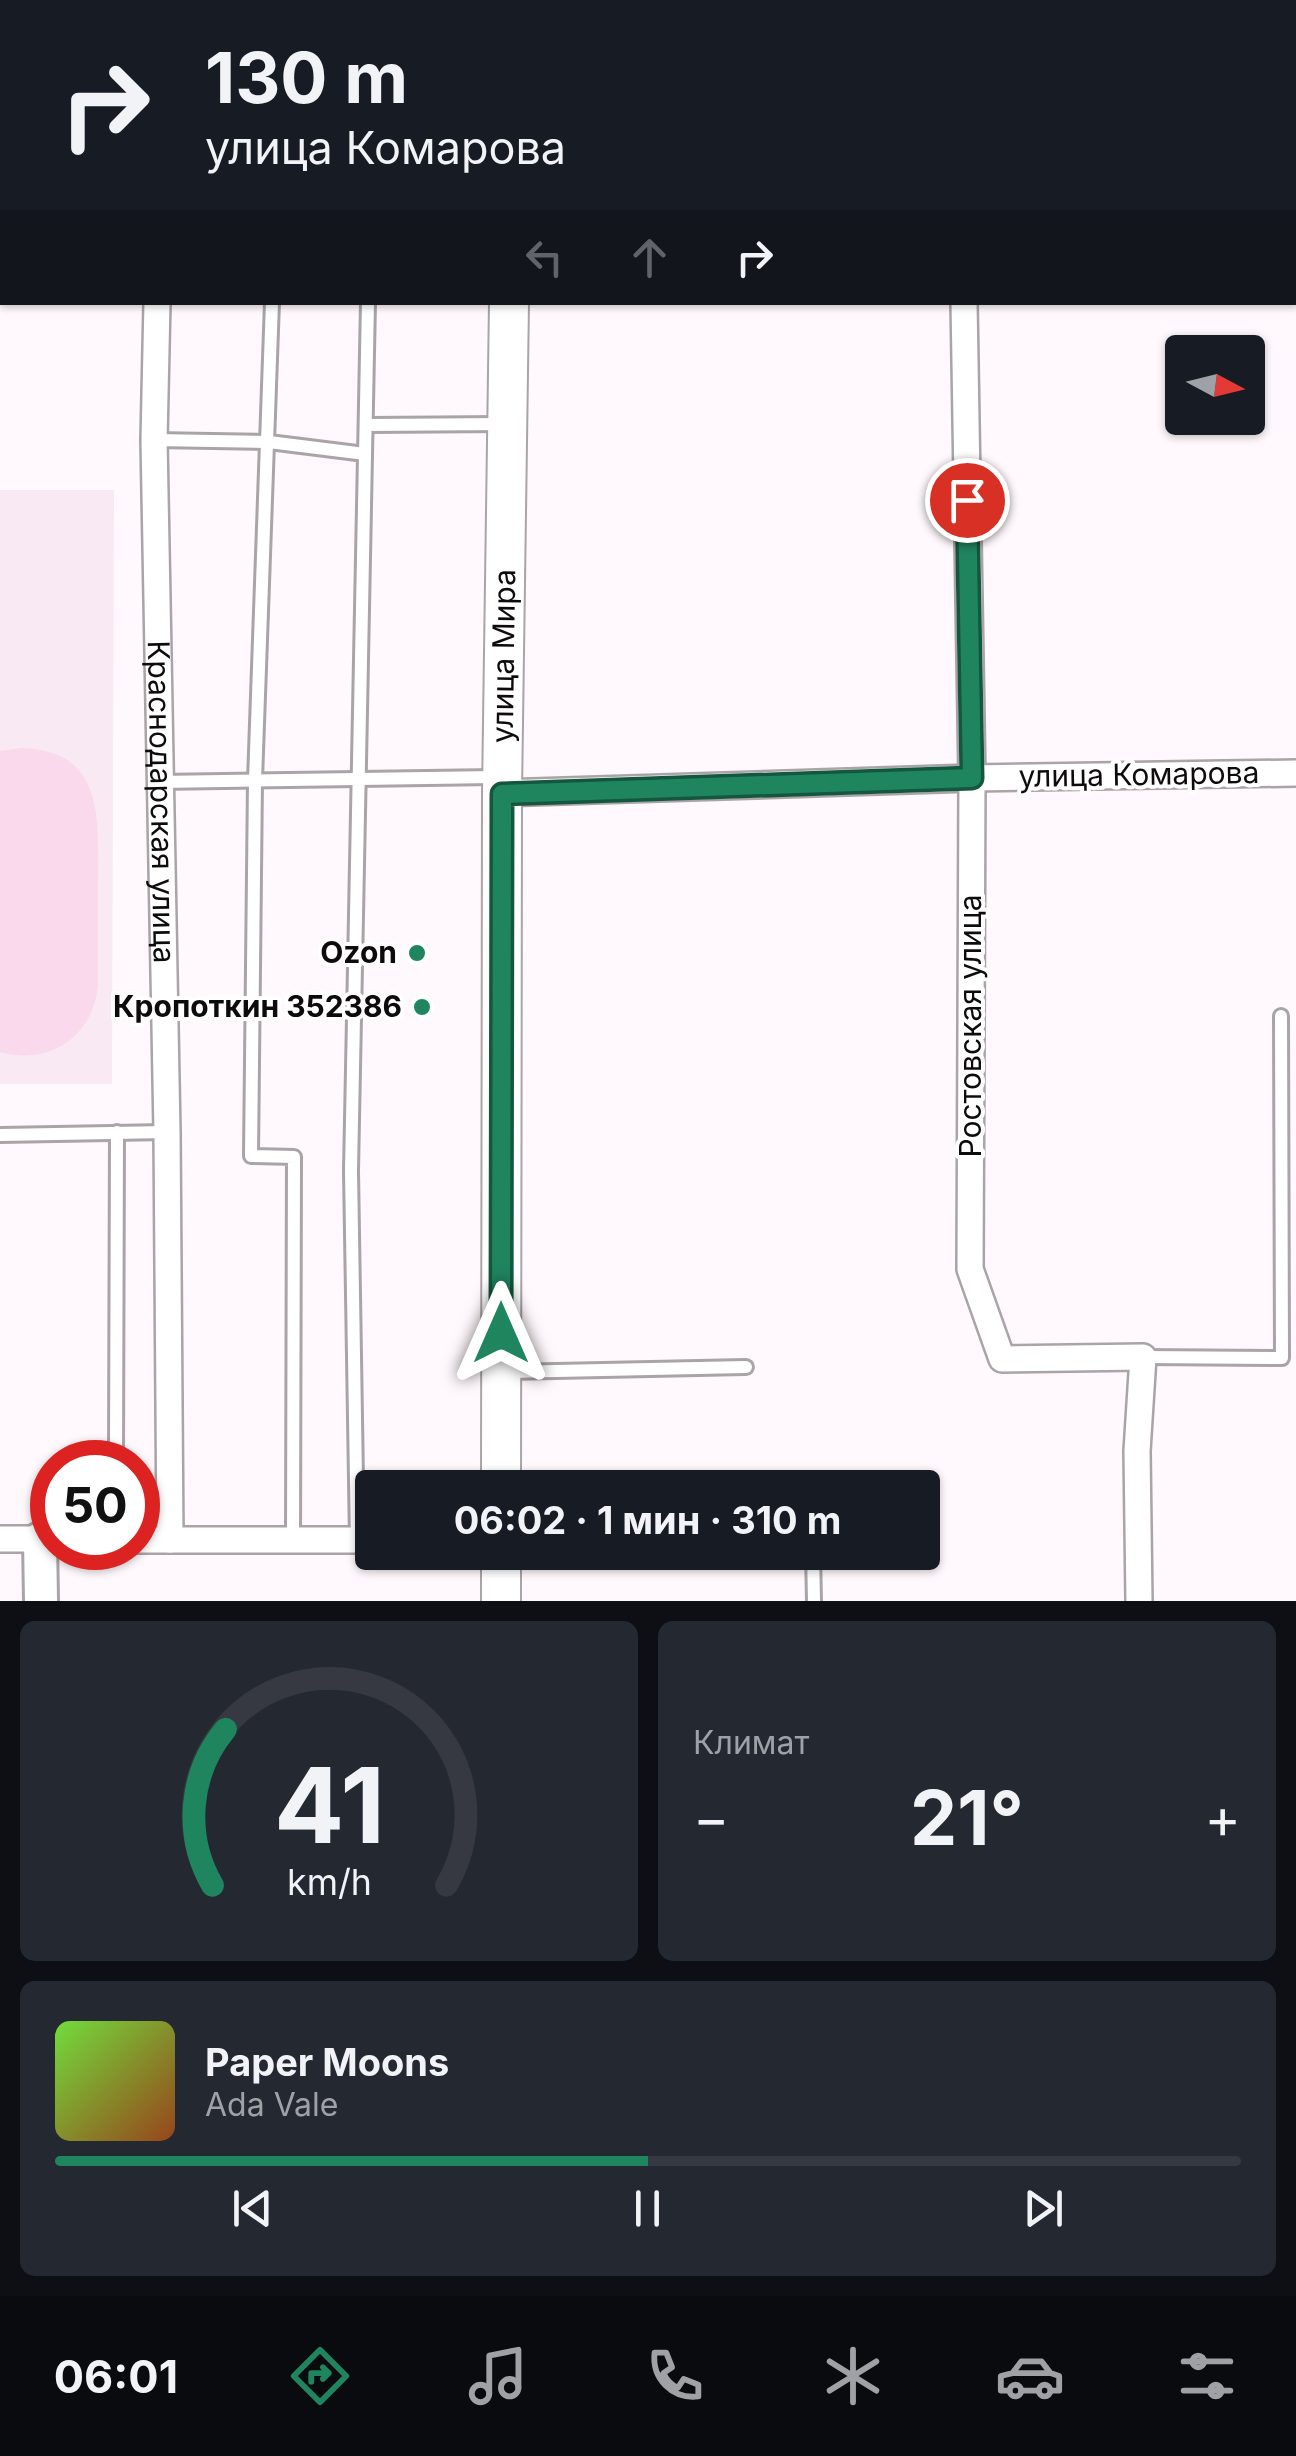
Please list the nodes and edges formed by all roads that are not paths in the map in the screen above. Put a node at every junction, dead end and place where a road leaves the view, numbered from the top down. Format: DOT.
graph roads {
  1 [pos="157,305"];
  2 [pos="272,305"];
  3 [pos="368,305"];
  4 [pos="509,305"];
  5 [pos="964,305"];
  6 [pos="367,424"];
  7 [pos="508,424"];
  8 [pos="154,440"];
  9 [pos="268,442"];
  10 [pos="365,454"];
  11 [pos="1296,774"];
  12 [pos="972,778"];
  13 [pos="359,779"];
  14 [pos="256,780"];
  15 [pos="159,782"];
  16 [pos="502,785"];
  17 [pos="1282,1016"];
  18 [pos="117,1132"];
  19 [pos="167,1132"];
  20 [pos="0,1135"];
  21 [pos="1143,1357"];
  22 [pos="746,1367"];
  23 [pos="501,1372"];
  24 [pos="116,1440"];
  25 [pos="363,1470"];
  26 [pos="501,1470"];
  27 [pos="0,1539"];
  28 [pos="30,1539"];
  29 [pos="160,1540"];
  30 [pos="170,1540"];
  31 [pos="293,1540"];
  32 [pos="355,1540"];
  33 [pos="44,1570"];
  34 [pos="501,1570"];
  35 [pos="813,1570"];
  36 [pos="42,1601"];
  37 [pos="501,1601"];
  38 [pos="814,1601"];
  39 [pos="1139,1601"];
  1 -- 8 [label="street, Краснодарская улица"];
  2 -- 9 [label="lane"];
  3 -- 6 [label="lane"];
  4 -- 7 [label="main road, улица Мира"];
  5 -- 12 [label="street, Ростовская улица"];
  6 -- 7 [label="lane"];
  6 -- 10 [label="lane"];
  7 -- 16 [label="main road, улица Мира"];
  8 -- 9 [label="lane"];
  8 -- 15 [label="street, Краснодарская улица"];
  9 -- 10 [label="lane"];
  9 -- 14 [label="lane"];
  10 -- 13 [label="lane"];
  11 -- 12 [label="street, улица Комарова"];
  12 -- 16 [label="street, улица Комарова"];
  12 -- 21 [label="street, Ростовская улица"];
  13 -- 14 [label="lane"];
  13 -- 16 [label="lane"];
  13 -- 25 [label="lane"];
  14 -- 15 [label="lane"];
  14 -- 31 [label="lane"];
  15 -- 19 [label="street, Краснодарская улица"];
  16 -- 23 [label="main road, улица Мира"];
  17 -- 21 [label="lane"];
  18 -- 19 [label="lane"];
  18 -- 20 [label="lane"];
  18 -- 24 [label="lane"];
  19 -- 30 [label="street, Краснодарская улица"];
  21 -- 39 [label="street"];
  22 -- 23 [label="lane"];
  23 -- 26 [label="main road, улица Мира"];
  27 -- 28 [label="street"];
  29 -- 30 [label="street"];
  30 -- 31 [label="street"];
  31 -- 32 [label="street"];
  33 -- 36 [label="street"];
  34 -- 37 [label="main road"];
  35 -- 38 [label="lane"];
}
